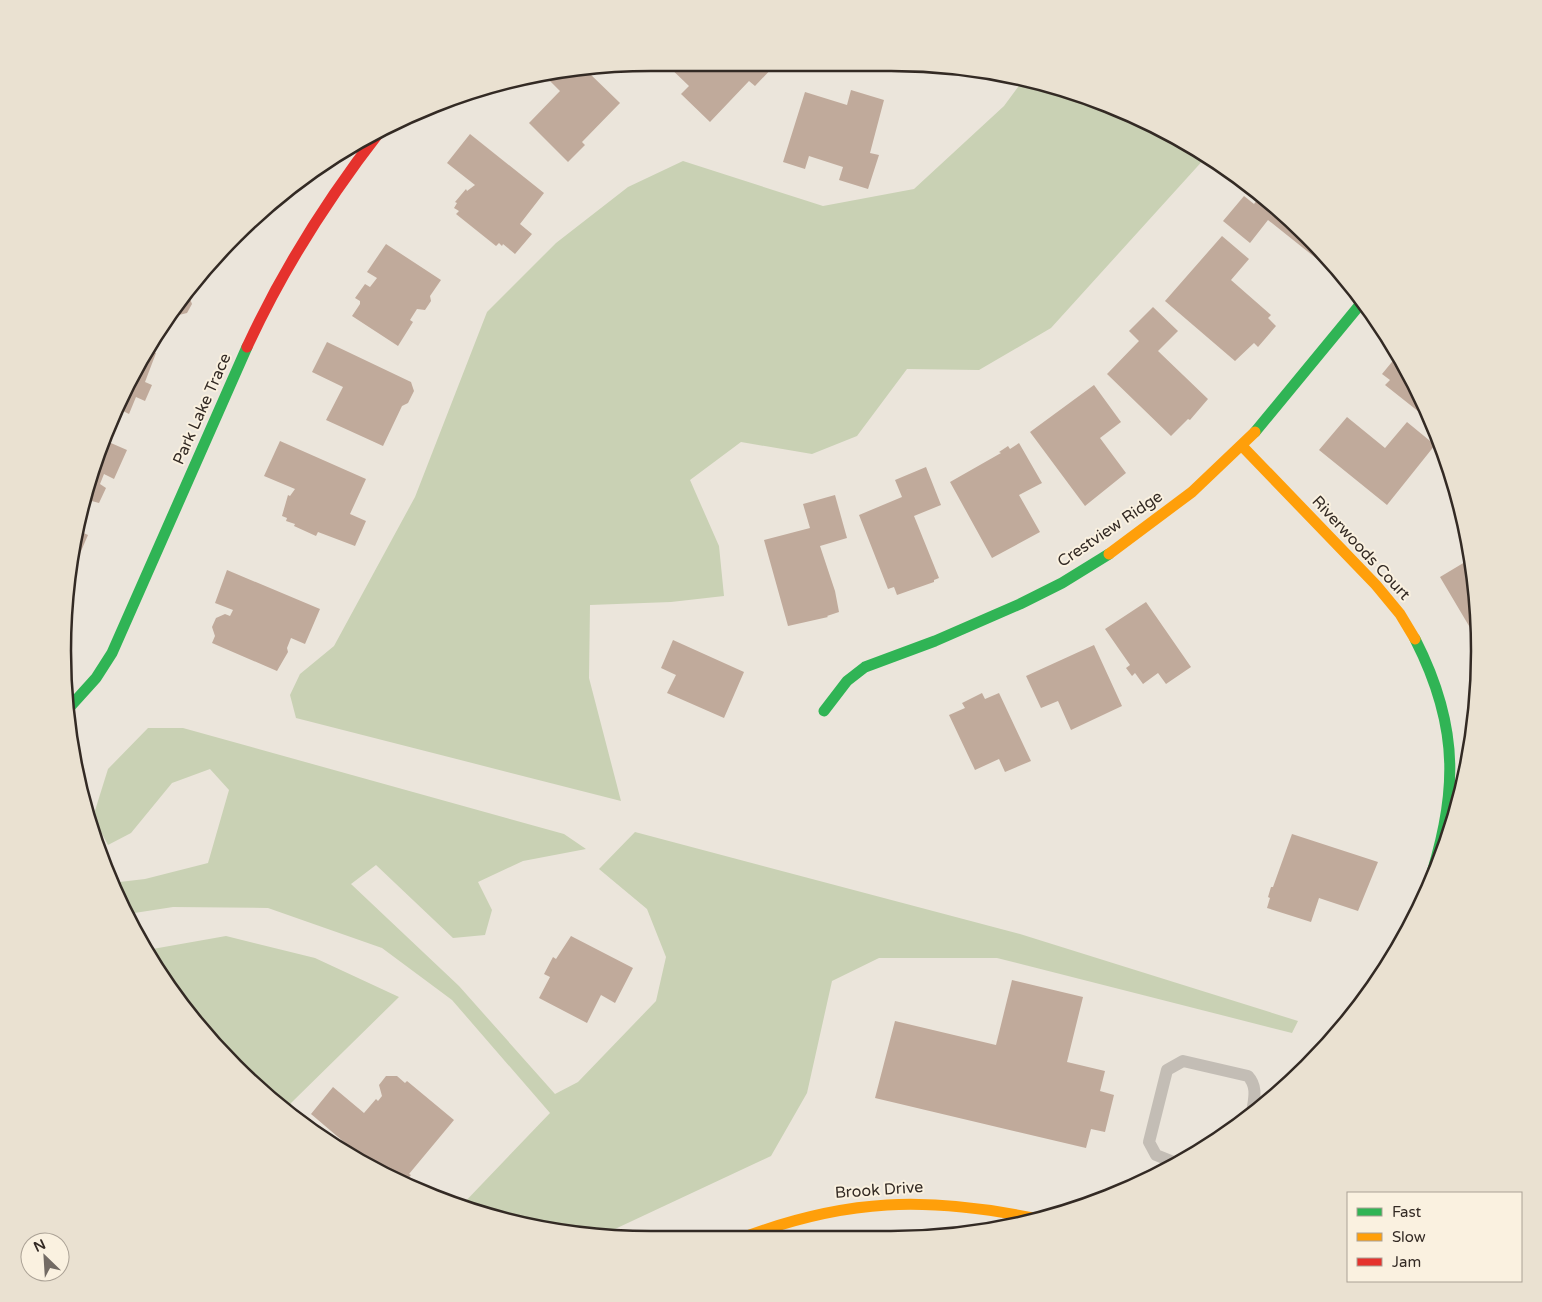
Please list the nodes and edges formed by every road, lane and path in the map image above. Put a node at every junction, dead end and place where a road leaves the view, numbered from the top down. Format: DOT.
graph roads {
  1 [pos="371,144"];
  2 [pos="1358,308"];
  3 [pos="1242,446"];
  4 [pos="73,703"];
  5 [pos="824,711"];
  6 [pos="1445,819"];
  7 [pos="1253,1103"];
  8 [pos="1168,1160"];
  9 [pos="1019,1216"];
  10 [pos="758,1231"];
  1 -- 4 [label="street, Park Lake Trace"];
  2 -- 3 [label="street, Crestview Ridge"];
  3 -- 5 [label="street, Crestview Ridge"];
  3 -- 6 [label="street, Riverwoods Court"];
  7 -- 8 [label="lane"];
  9 -- 10 [label="street, Brook Drive"];
}
